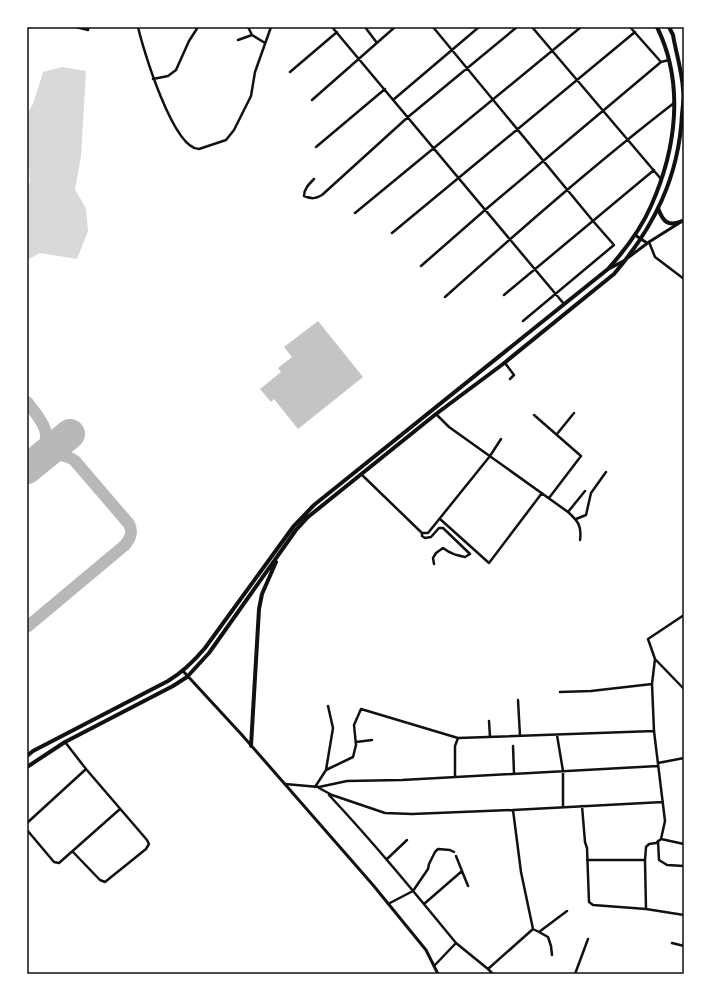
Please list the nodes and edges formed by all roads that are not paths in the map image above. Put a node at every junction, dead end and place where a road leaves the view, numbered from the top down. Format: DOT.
graph roads {
  1 [pos="32,27"];
  2 [pos="76,27"];
  3 [pos="88,27"];
  4 [pos="138,27"];
  5 [pos="198,27"];
  6 [pos="248,27"];
  7 [pos="271,27"];
  8 [pos="332,27"];
  9 [pos="365,27"];
  10 [pos="395,27"];
  11 [pos="433,27"];
  12 [pos="479,27"];
  13 [pos="517,27"];
  14 [pos="532,27"];
  15 [pos="581,27"];
  16 [pos="630,27"];
  17 [pos="657,27"];
  18 [pos="669,27"];
  19 [pos="27,28"];
  20 [pos="337,32"];
  21 [pos="635,32"];
  22 [pos="252,35"];
  23 [pos="238,40"];
  24 [pos="265,43"];
  25 [pos="377,43"];
  26 [pos="452,50"];
  27 [pos="552,51"];
  28 [pos="359,59"];
  29 [pos="670,60"];
  30 [pos="661,62"];
  31 [pos="467,68"];
  32 [pos="290,72"];
  33 [pos="153,79"];
  34 [pos="577,81"];
  35 [pos="384,89"];
  36 [pos="312,100"];
  37 [pos="393,100"];
  38 [pos="493,100"];
  39 [pos="675,102"];
  40 [pos="603,111"];
  41 [pos="408,117"];
  42 [pos="518,130"];
  43 [pos="627,139"];
  44 [pos="316,148"];
  45 [pos="434,149"];
  46 [pos="543,161"];
  47 [pos="654,170"];
  48 [pos="314,179"];
  49 [pos="459,179"];
  50 [pos="661,180"];
  51 [pos="567,190"];
  52 [pos="651,206"];
  53 [pos="658,208"];
  54 [pos="485,210"];
  55 [pos="355,213"];
  56 [pos="683,220"];
  57 [pos="593,221"];
  58 [pos="392,233"];
  59 [pos="635,235"];
  60 [pos="641,238"];
  61 [pos="510,239"];
  62 [pos="648,242"];
  63 [pos="626,259"];
  64 [pos="421,266"];
  65 [pos="535,269"];
  66 [pos="608,269"];
  67 [pos="684,279"];
  68 [pos="556,294"];
  69 [pos="504,295"];
  70 [pos="445,296"];
  71 [pos="565,304"];
  72 [pos="523,321"];
  73 [pos="505,362"];
  74 [pos="510,379"];
  75 [pos="574,413"];
  76 [pos="436,414"];
  77 [pos="534,415"];
  78 [pos="556,434"];
  79 [pos="501,439"];
  80 [pos="490,456"];
  81 [pos="606,472"];
  82 [pos="360,474"];
  83 [pos="585,491"];
  84 [pos="542,493"];
  85 [pos="549,498"];
  86 [pos="568,512"];
  87 [pos="440,519"];
  88 [pos="576,519"];
  89 [pos="422,533"];
  90 [pos="580,540"];
  91 [pos="280,553"];
  92 [pos="434,564"];
  93 [pos="684,615"];
  94 [pos="656,659"];
  95 [pos="182,672"];
  96 [pos="187,677"];
  97 [pos="652,684"];
  98 [pos="684,689"];
  99 [pos="560,692"];
  100 [pos="518,700"];
  101 [pos="328,706"];
  102 [pos="489,721"];
  103 [pos="654,730"];
  104 [pos="557,735"];
  105 [pos="520,736"];
  106 [pos="490,737"];
  107 [pos="458,738"];
  108 [pos="372,740"];
  109 [pos="65,742"];
  110 [pos="356,742"];
  111 [pos="251,746"];
  112 [pos="512,746"];
  113 [pos="27,756"];
  114 [pos="684,758"];
  115 [pos="658,765"];
  116 [pos="27,767"];
  117 [pos="86,769"];
  118 [pos="326,770"];
  119 [pos="563,771"];
  120 [pos="514,773"];
  121 [pos="455,777"];
  122 [pos="284,784"];
  123 [pos="317,787"];
  124 [pos="328,793"];
  125 [pos="663,802"];
  126 [pos="563,806"];
  127 [pos="582,806"];
  128 [pos="120,810"];
  129 [pos="513,810"];
  130 [pos="27,822"];
  131 [pos="27,830"];
  132 [pos="407,840"];
  133 [pos="660,840"];
  134 [pos="684,844"];
  135 [pos="73,852"];
  136 [pos="454,852"];
  137 [pos="456,856"];
  138 [pos="387,859"];
  139 [pos="587,860"];
  140 [pos="645,860"];
  141 [pos="684,866"];
  142 [pos="462,871"];
  143 [pos="468,886"];
  144 [pos="413,891"];
  145 [pos="388,904"];
  146 [pos="424,904"];
  147 [pos="646,909"];
  148 [pos="567,911"];
  149 [pos="684,915"];
  150 [pos="533,929"];
  151 [pos="539,932"];
  152 [pos="588,939"];
  153 [pos="456,943"];
  154 [pos="672,943"];
  155 [pos="684,946"];
  156 [pos="552,955"];
  157 [pos="434,966"];
  158 [pos="488,968"];
  159 [pos="438,974"];
  160 [pos="493,974"];
  161 [pos="575,974"];
  1 -- 19 [label="street"];
  2 -- 3 [label="street"];
  4 -- 33 [label="street"];
  5 -- 33 [label="street"];
  6 -- 22 [label="street"];
  7 -- 24 [label="street"];
  8 -- 20 [label="street"];
  9 -- 25 [label="street"];
  10 -- 25 [label="street"];
  11 -- 26 [label="street"];
  12 -- 26 [label="street"];
  13 -- 31 [label="street"];
  14 -- 27 [label="street"];
  15 -- 27 [label="street"];
  16 -- 21 [label="street"];
  17 -- 29 [label="highway"];
  18 -- 53 [label="highway"];
  20 -- 28 [label="street"];
  20 -- 32 [label="street"];
  21 -- 30 [label="street"];
  21 -- 34 [label="street"];
  22 -- 23 [label="street"];
  22 -- 24 [label="street"];
  24 -- 33 [label="street"];
  25 -- 28 [label="street"];
  26 -- 31 [label="street"];
  26 -- 37 [label="street"];
  27 -- 34 [label="street"];
  27 -- 38 [label="street"];
  28 -- 35 [label="street"];
  28 -- 36 [label="street"];
  29 -- 30 [label="street"];
  29 -- 39 [label="highway"];
  30 -- 40 [label="street"];
  31 -- 38 [label="street"];
  31 -- 41 [label="street"];
  34 -- 40 [label="street"];
  34 -- 42 [label="street"];
  35 -- 37 [label="street"];
  35 -- 44 [label="street"];
  37 -- 41 [label="street"];
  38 -- 42 [label="street"];
  38 -- 45 [label="street"];
  39 -- 43 [label="street"];
  39 -- 50 [label="highway"];
  40 -- 43 [label="street"];
  40 -- 46 [label="street"];
  41 -- 45 [label="street"];
  41 -- 48 [label="street"];
  42 -- 46 [label="street"];
  42 -- 49 [label="street"];
  43 -- 47 [label="street"];
  43 -- 51 [label="street"];
  45 -- 49 [label="street"];
  45 -- 55 [label="street"];
  46 -- 51 [label="street"];
  46 -- 54 [label="street"];
  47 -- 50 [label="street"];
  47 -- 57 [label="street"];
  49 -- 54 [label="street"];
  49 -- 58 [label="street"];
  50 -- 52 [label="highway"];
  51 -- 57 [label="street"];
  51 -- 61 [label="street"];
  52 -- 53 [label="highway"];
  52 -- 59 [label="highway"];
  53 -- 56 [label="highway"];
  53 -- 60 [label="highway"];
  54 -- 61 [label="street"];
  54 -- 64 [label="street"];
  56 -- 62 [label="street"];
  57 -- 65 [label="street"];
  57 -- 68 [label="street"];
  59 -- 60 [label="street"];
  59 -- 66 [label="highway"];
  60 -- 62 [label="street"];
  60 -- 63 [label="highway"];
  61 -- 65 [label="street"];
  61 -- 70 [label="street"];
  62 -- 63 [label="street"];
  62 -- 67 [label="street"];
  63 -- 66 [label="main road"];
  63 -- 73 [label="highway"];
  65 -- 68 [label="street"];
  65 -- 69 [label="street"];
  66 -- 71 [label="highway"];
  68 -- 71 [label="street"];
  68 -- 72 [label="street"];
  71 -- 95 [label="highway"];
  73 -- 74 [label="street"];
  73 -- 76 [label="highway"];
  75 -- 78 [label="street"];
  76 -- 80 [label="street"];
  76 -- 82 [label="highway"];
  77 -- 78 [label="street"];
  78 -- 85 [label="street"];
  79 -- 80 [label="street"];
  80 -- 84 [label="street"];
  80 -- 87 [label="street"];
  81 -- 88 [label="street"];
  82 -- 89 [label="street"];
  82 -- 91 [label="highway"];
  83 -- 86 [label="street"];
  84 -- 85 [label="street"];
  84 -- 87 [label="street"];
  85 -- 86 [label="street"];
  86 -- 88 [label="street"];
  87 -- 89 [label="street"];
  88 -- 90 [label="street"];
  89 -- 92 [label="street"];
  91 -- 96 [label="highway"];
  91 -- 111 [label="highway"];
  93 -- 94 [label="street"];
  94 -- 97 [label="street"];
  94 -- 98 [label="street"];
  95 -- 96 [label="street"];
  95 -- 113 [label="highway"];
  96 -- 109 [label="highway"];
  96 -- 111 [label="street"];
  97 -- 99 [label="street"];
  97 -- 103 [label="street"];
  100 -- 105 [label="street"];
  101 -- 118 [label="street"];
  102 -- 106 [label="street"];
  103 -- 104 [label="street"];
  103 -- 115 [label="street"];
  104 -- 105 [label="street"];
  104 -- 119 [label="street"];
  105 -- 106 [label="street"];
  106 -- 107 [label="street"];
  107 -- 110 [label="street"];
  107 -- 121 [label="street"];
  108 -- 110 [label="street"];
  109 -- 116 [label="highway"];
  109 -- 117 [label="street"];
  110 -- 118 [label="street"];
  111 -- 122 [label="street"];
  112 -- 120 [label="street"];
  114 -- 115 [label="street"];
  115 -- 119 [label="street"];
  115 -- 125 [label="street"];
  117 -- 128 [label="street"];
  117 -- 130 [label="street"];
  118 -- 123 [label="street"];
  119 -- 120 [label="street"];
  119 -- 126 [label="street"];
  120 -- 121 [label="street"];
  121 -- 123 [label="street"];
  122 -- 123 [label="street"];
  122 -- 145 [label="street"];
  123 -- 124 [label="street"];
  124 -- 129 [label="street"];
  124 -- 138 [label="street"];
  125 -- 127 [label="street"];
  125 -- 133 [label="street"];
  126 -- 127 [label="street"];
  126 -- 129 [label="street"];
  127 -- 139 [label="street"];
  128 -- 135 [label="street"];
  128 -- 135 [label="street"];
  129 -- 150 [label="street"];
  131 -- 135 [label="street"];
  132 -- 138 [label="street"];
  133 -- 134 [label="street"];
  133 -- 140 [label="street"];
  133 -- 141 [label="street"];
  136 -- 144 [label="street"];
  137 -- 142 [label="street"];
  138 -- 144 [label="street"];
  139 -- 140 [label="street"];
  139 -- 147 [label="street"];
  140 -- 147 [label="street"];
  142 -- 143 [label="street"];
  142 -- 146 [label="street"];
  144 -- 145 [label="street"];
  144 -- 146 [label="street"];
  145 -- 157 [label="street"];
  146 -- 153 [label="street"];
  147 -- 149 [label="street"];
  148 -- 151 [label="street"];
  150 -- 151 [label="street"];
  150 -- 158 [label="street"];
  151 -- 156 [label="street"];
  152 -- 161 [label="street"];
  153 -- 157 [label="street"];
  153 -- 158 [label="street"];
  154 -- 155 [label="street"];
  157 -- 159 [label="street"];
  158 -- 160 [label="street"];
}
